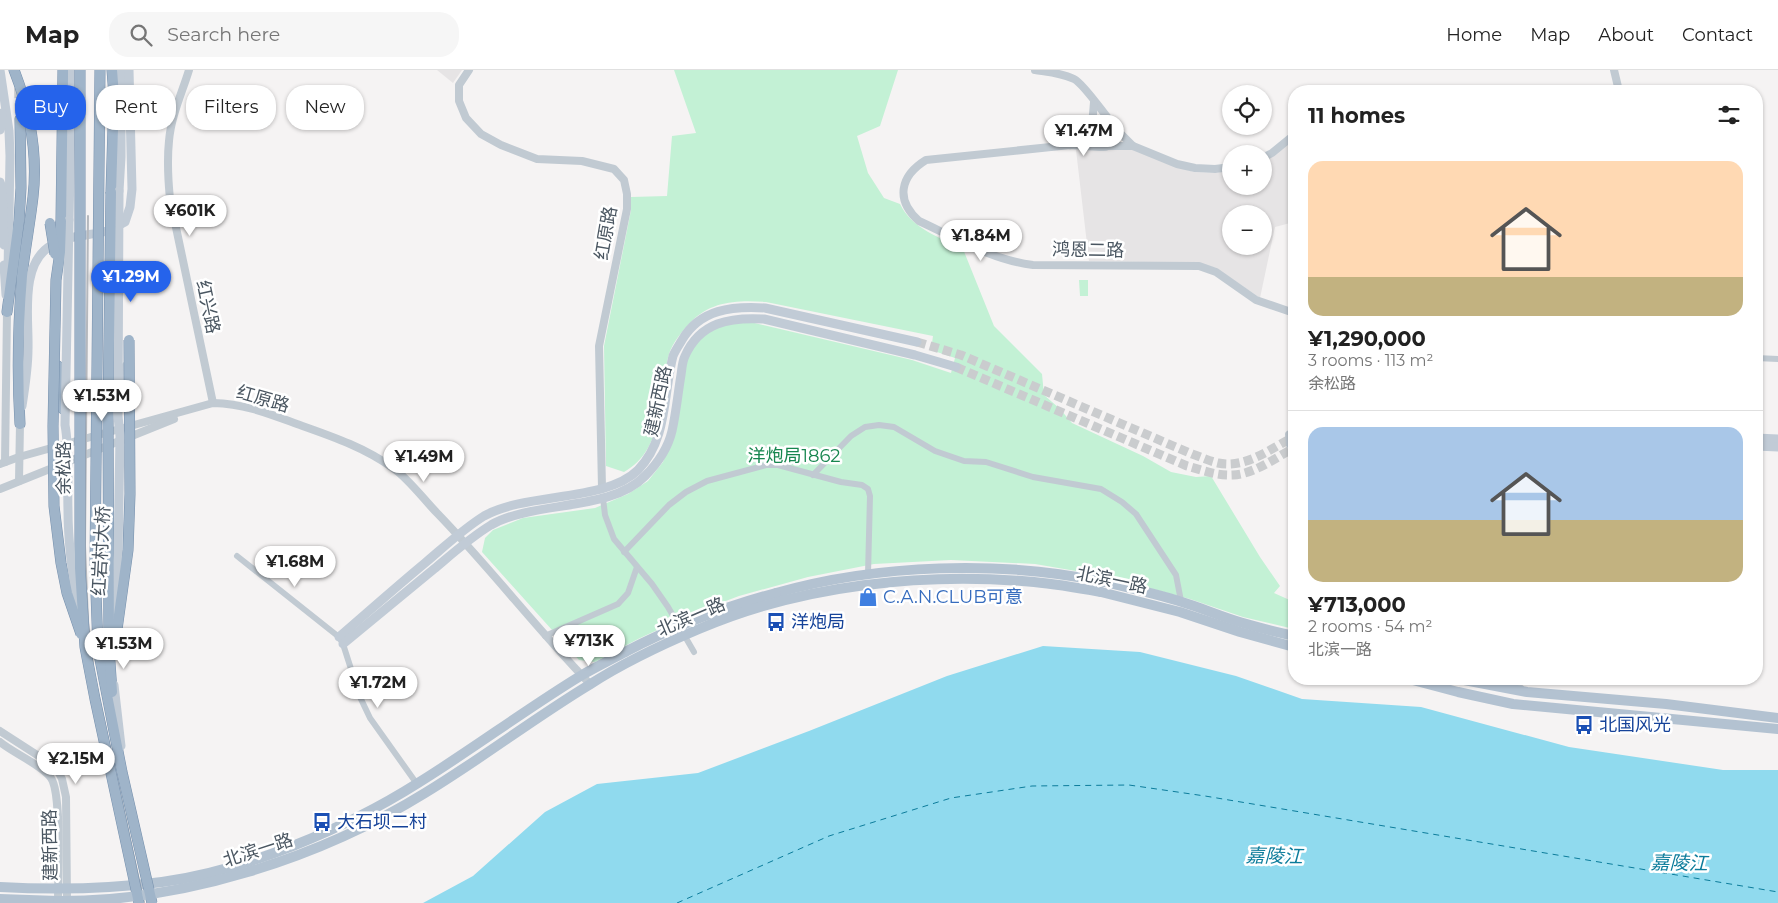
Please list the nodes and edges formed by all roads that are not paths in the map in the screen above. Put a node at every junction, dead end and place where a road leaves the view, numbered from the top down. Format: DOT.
graph roads {
  1 [pos="0,70"];
  2 [pos="14,70"];
  3 [pos="62,70"];
  4 [pos="72,70"];
  5 [pos="80,70"];
  6 [pos="100,70"];
  7 [pos="112,70"];
  8 [pos="120,70"];
  9 [pos="129,70"];
  10 [pos="190,70"];
  11 [pos="469,70"];
  12 [pos="1035,70"];
  13 [pos="1614,70"];
  14 [pos="1618,85"];
  15 [pos="0,100"];
  16 [pos="1094,102"];
  17 [pos="1113,125"];
  18 [pos="1092,126"];
  19 [pos="0,130"];
  20 [pos="20,130"];
  21 [pos="1288,140"];
  22 [pos="1070,145"];
  23 [pos="1104,146"];
  24 [pos="1133,146"];
  25 [pos="1272,153"];
  26 [pos="1222,168"];
  27 [pos="0,182"];
  28 [pos="115,191"];
  29 [pos="60,221"];
  30 [pos="1288,311"];
  31 [pos="7,312"];
  32 [pos="56,330"];
  33 [pos="129,340"];
  34 [pos="917,342"];
  35 [pos="128,353"];
  36 [pos="109,358"];
  37 [pos="1763,358"];
  38 [pos="1778,359"];
  39 [pos="956,367"];
  40 [pos="213,403"];
  41 [pos="118,416"];
  42 [pos="65,420"];
  43 [pos="20,424"];
  44 [pos="1763,438"];
  45 [pos="1778,439"];
  46 [pos="68,441"];
  47 [pos="1763,446"];
  48 [pos="1778,447"];
  49 [pos="19,457"];
  50 [pos="3,463"];
  51 [pos="813,474"];
  52 [pos="19,480"];
  53 [pos="602,488"];
  54 [pos="0,489"];
  55 [pos="603,498"];
  56 [pos="458,535"];
  57 [pos="466,543"];
  58 [pos="624,552"];
  59 [pos="238,556"];
  60 [pos="637,567"];
  61 [pos="868,574"];
  62 [pos="1180,601"];
  63 [pos="1288,634"];
  64 [pos="545,636"];
  65 [pos="341,640"];
  66 [pos="1288,645"];
  67 [pos="86,647"];
  68 [pos="694,652"];
  69 [pos="581,676"];
  70 [pos="590,684"];
  71 [pos="1432,685"];
  72 [pos="1492,685"];
  73 [pos="1516,685"];
  74 [pos="1527,692"];
  75 [pos="113,709"];
  76 [pos="1778,718"];
  77 [pos="1778,729"];
  78 [pos="0,731"];
  79 [pos="0,742"];
  80 [pos="122,772"];
  81 [pos="110,774"];
  82 [pos="417,784"];
  83 [pos="62,885"];
  84 [pos="0,887"];
  85 [pos="0,899"];
  86 [pos="62,901"];
  87 [pos="138,903"];
  88 [pos="153,903"];
  1 -- 31 [label="main road"];
  2 -- 43 [label="highway"];
  3 -- 29 [label="highway"];
  4 -- 29 [label="main road, 余松路"];
  5 -- 67 [label="highway, 余松路, bridge"];
  6 -- 80 [label="highway, 余松路, bridge"];
  7 -- 28 [label="highway"];
  8 -- 28 [label="main road"];
  9 -- 43 [label="main road"];
  10 -- 40 [label="street, 红兴路"];
  11 -- 53 [label="street, 红原路"];
  12 -- 16 [label="street"];
  13 -- 14 [label="street"];
  15 -- 19 [label="main road"];
  16 -- 17 [label="street"];
  16 -- 18 [label="street"];
  17 -- 18 [label="street"];
  17 -- 23 [label="street"];
  17 -- 24 [label="street"];
  18 -- 22 [label="street"];
  18 -- 23 [label="street"];
  20 -- 31 [label="highway"];
  21 -- 25 [label="street"];
  22 -- 23 [label="street, 鸿恩二路"];
  22 -- 30 [label="street, 鸿恩二路"];
  23 -- 24 [label="street, 鸿恩二路"];
  24 -- 26 [label="street"];
  27 -- 31 [label="main road"];
  28 -- 36 [label="highway, bridge"];
  28 -- 41 [label="main road, bridge"];
  29 -- 32 [label="highway, bridge"];
  29 -- 42 [label="main road, 余松路, bridge"];
  31 -- 50 [label="street"];
  32 -- 42 [label="highway, bridge"];
  32 -- 67 [label="highway, bridge"];
  33 -- 35 [label="highway, bridge"];
  34 -- 53 [label="main road, 建新西路"];
  35 -- 41 [label="main road, bridge"];
  35 -- 75 [label="highway, bridge"];
  36 -- 41 [label="highway, bridge"];
  36 -- 75 [label="highway, bridge"];
  37 -- 38 [label="street"];
  39 -- 55 [label="main road, 建新西路"];
  40 -- 49 [label="street"];
  40 -- 52 [label="street"];
  40 -- 56 [label="street, 红原路"];
  41 -- 88 [label="main road, 红岩村大桥, bridge"];
  42 -- 46 [label="main road, 余松路, bridge"];
  43 -- 49 [label="street"];
  44 -- 45 [label="main road"];
  46 -- 87 [label="main road, 红岩村大桥, bridge"];
  47 -- 48 [label="main road"];
  49 -- 50 [label="street"];
  49 -- 52 [label="street"];
  51 -- 58 [label="street"];
  51 -- 61 [label="street"];
  51 -- 62 [label="street"];
  52 -- 54 [label="street"];
  53 -- 56 [label="main road, 建新西路"];
  55 -- 57 [label="main road, 建新西路"];
  55 -- 58 [label="street"];
  56 -- 57 [label="street, 红原路"];
  56 -- 65 [label="main road, 建新西路"];
  57 -- 64 [label="street, 红原路"];
  57 -- 65 [label="main road, 建新西路"];
  58 -- 60 [label="street"];
  59 -- 65 [label="street"];
  60 -- 64 [label="street"];
  60 -- 68 [label="street"];
  61 -- 62 [label="main road, 北滨一路"];
  61 -- 69 [label="main road, 北滨一路, bridge"];
  62 -- 63 [label="main road, 北滨一路"];
  64 -- 69 [label="street, 红原路"];
  65 -- 82 [label="street"];
  66 -- 70 [label="main road, 北滨一路, bridge"];
  67 -- 81 [label="highway, 余松路, bridge"];
  69 -- 70 [label="street, 红原路"];
  69 -- 82 [label="main road, 北滨一路"];
  70 -- 86 [label="main road, 北滨一路, bridge"];
  71 -- 77 [label="main road"];
  72 -- 74 [label="main road"];
  73 -- 74 [label="street"];
  74 -- 76 [label="main road"];
  75 -- 80 [label="highway, bridge"];
  78 -- 83 [label="street, 建新西路"];
  79 -- 83 [label="street, 建新西路"];
  80 -- 88 [label="highway, 红岩村大桥, bridge"];
  81 -- 87 [label="highway, 红岩村大桥, bridge"];
  82 -- 83 [label="main road, 北滨一路, bridge"];
  83 -- 84 [label="main road, 北滨一路"];
  83 -- 86 [label="street, 建新西路"];
  85 -- 86 [label="main road, 北滨一路"];
}
